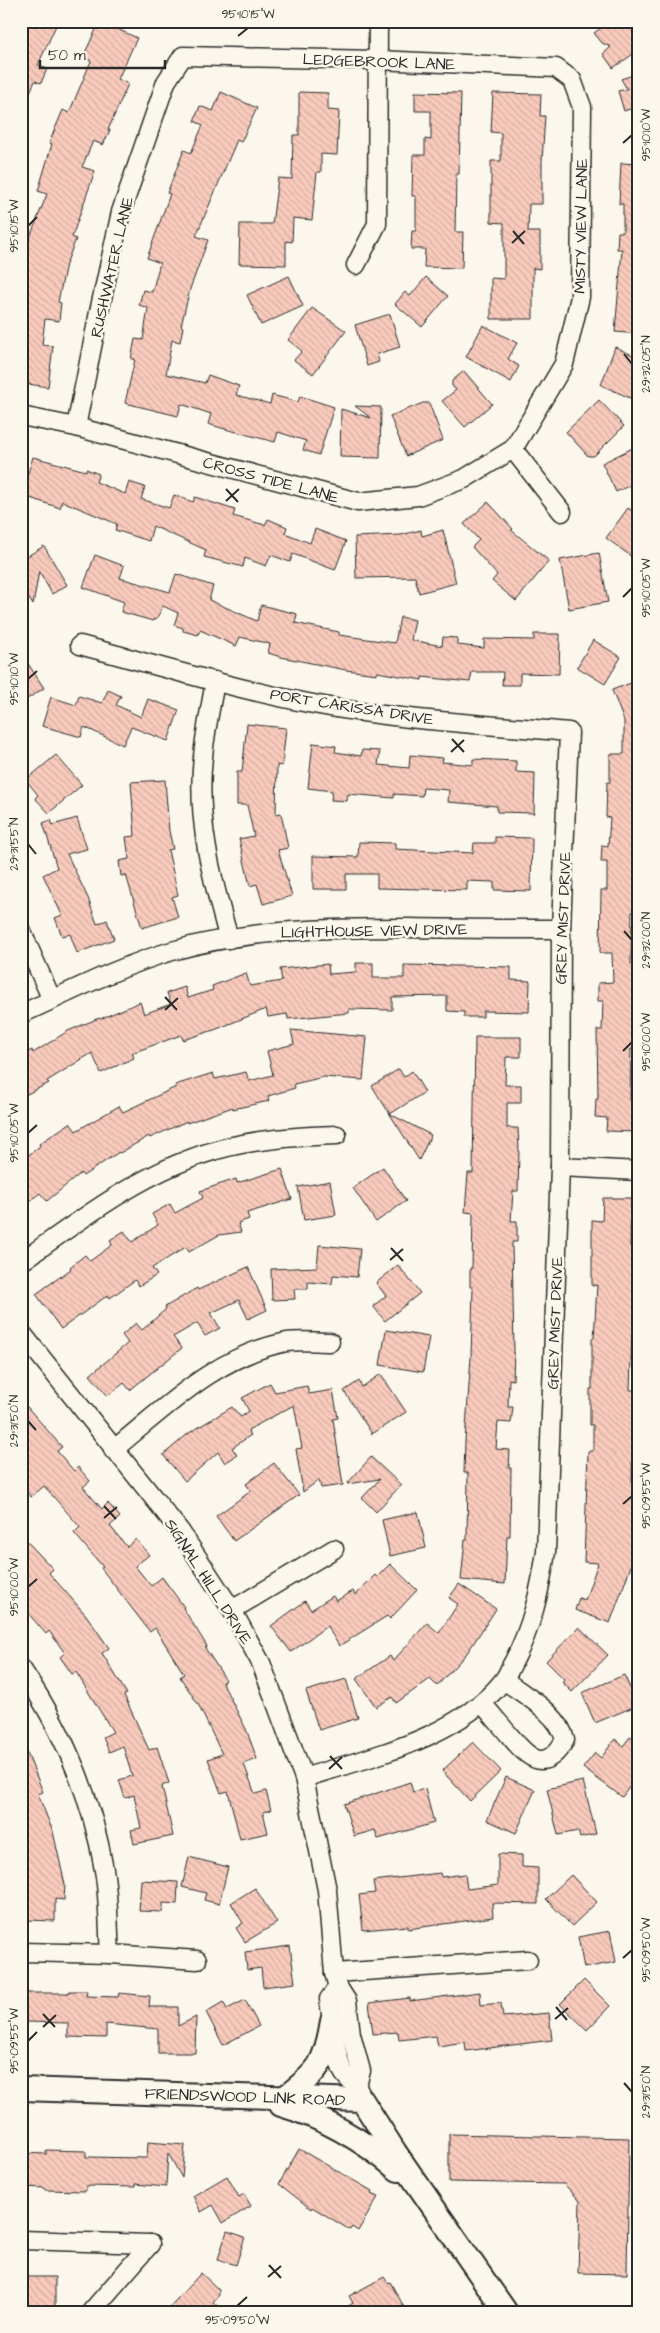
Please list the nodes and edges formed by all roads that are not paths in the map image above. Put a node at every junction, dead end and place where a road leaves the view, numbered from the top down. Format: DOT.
graph roads {
  1 [pos="378,21"];
  2 [pos="182,56"];
  3 [pos="377,60"];
  4 [pos="572,80"];
  5 [pos="356,265"];
  6 [pos="21,416"];
  7 [pos="76,427"];
  8 [pos="513,448"];
  9 [pos="562,512"];
  10 [pos="80,645"];
  11 [pos="215,681"];
  12 [pos="569,732"];
  13 [pos="561,929"];
  14 [pos="21,930"];
  15 [pos="229,939"];
  16 [pos="52,1000"];
  17 [pos="21,1014"];
  18 [pos="337,1135"];
  19 [pos="560,1167"];
  20 [pos="639,1170"];
  21 [pos="21,1262"];
  22 [pos="21,1332"];
  23 [pos="330,1342"];
  24 [pos="113,1450"];
  25 [pos="334,1549"];
  26 [pos="232,1610"];
  27 [pos="21,1668"];
  28 [pos="504,1680"];
  29 [pos="482,1703"];
  30 [pos="304,1778"];
  31 [pos="21,1952"];
  32 [pos="110,1954"];
  33 [pos="196,1960"];
  34 [pos="528,1960"];
  35 [pos="336,1980"];
  36 [pos="332,2021"];
  37 [pos="21,2089"];
  38 [pos="360,2093"];
  39 [pos="251,2096"];
  40 [pos="285,2097"];
  41 [pos="417,2185"];
  42 [pos="21,2240"];
  43 [pos="91,2312"];
  44 [pos="506,2312"];
  1 -- 3 [label="street"];
  2 -- 3 [label="street, LEDGEBROOK LANE"];
  2 -- 7 [label="street, RUSHWATER LANE"];
  3 -- 4 [label="street, LEDGEBROOK LANE"];
  3 -- 5 [label="street"];
  4 -- 8 [label="street, MISTY VIEW LANE"];
  6 -- 7 [label="street, CROSS TIDE LANE"];
  7 -- 8 [label="street, CROSS TIDE LANE"];
  8 -- 9 [label="street"];
  10 -- 11 [label="street, PORT CARISSA DRIVE"];
  11 -- 12 [label="street, PORT CARISSA DRIVE"];
  11 -- 15 [label="street"];
  12 -- 13 [label="street, GREY MIST DRIVE"];
  13 -- 15 [label="street, LIGHTHOUSE VIEW DRIVE"];
  13 -- 19 [label="street, GREY MIST DRIVE"];
  14 -- 16 [label="street"];
  15 -- 16 [label="street, LIGHTHOUSE VIEW DRIVE"];
  16 -- 17 [label="street, LIGHTHOUSE VIEW DRIVE"];
  18 -- 21 [label="street"];
  19 -- 20 [label="street"];
  19 -- 28 [label="street, GREY MIST DRIVE"];
  22 -- 24 [label="street, SIGNAL HILL DRIVE"];
  23 -- 24 [label="street"];
  24 -- 26 [label="street, SIGNAL HILL DRIVE"];
  25 -- 26 [label="street"];
  26 -- 30 [label="street, SIGNAL HILL DRIVE"];
  27 -- 32 [label="street"];
  28 -- 29 [label="street, GREY MIST DRIVE"];
  28 -- 29 [label="street"];
  29 -- 30 [label="street, GREY MIST DRIVE"];
  30 -- 35 [label="street, SIGNAL HILL DRIVE"];
  31 -- 32 [label="street"];
  32 -- 33 [label="street"];
  34 -- 35 [label="street"];
  35 -- 36 [label="street, SIGNAL HILL DRIVE"];
  35 -- 38 [label="street, SIGNAL HILL DRIVE"];
  36 -- 38 [label="street, SIGNAL HILL DRIVE"];
  36 -- 40 [label="street"];
  37 -- 39 [label="street, FRIENDSWOOD LINK ROAD"];
  38 -- 40 [label="street, FRIENDSWOOD LINK ROAD"];
  38 -- 41 [label="street, FRIENDSWOOD LINK ROAD"];
  39 -- 40 [label="street, FRIENDSWOOD LINK ROAD"];
  39 -- 41 [label="street"];
  41 -- 44 [label="street, FRIENDSWOOD LINK ROAD"];
  42 -- 43 [label="street"];
}
